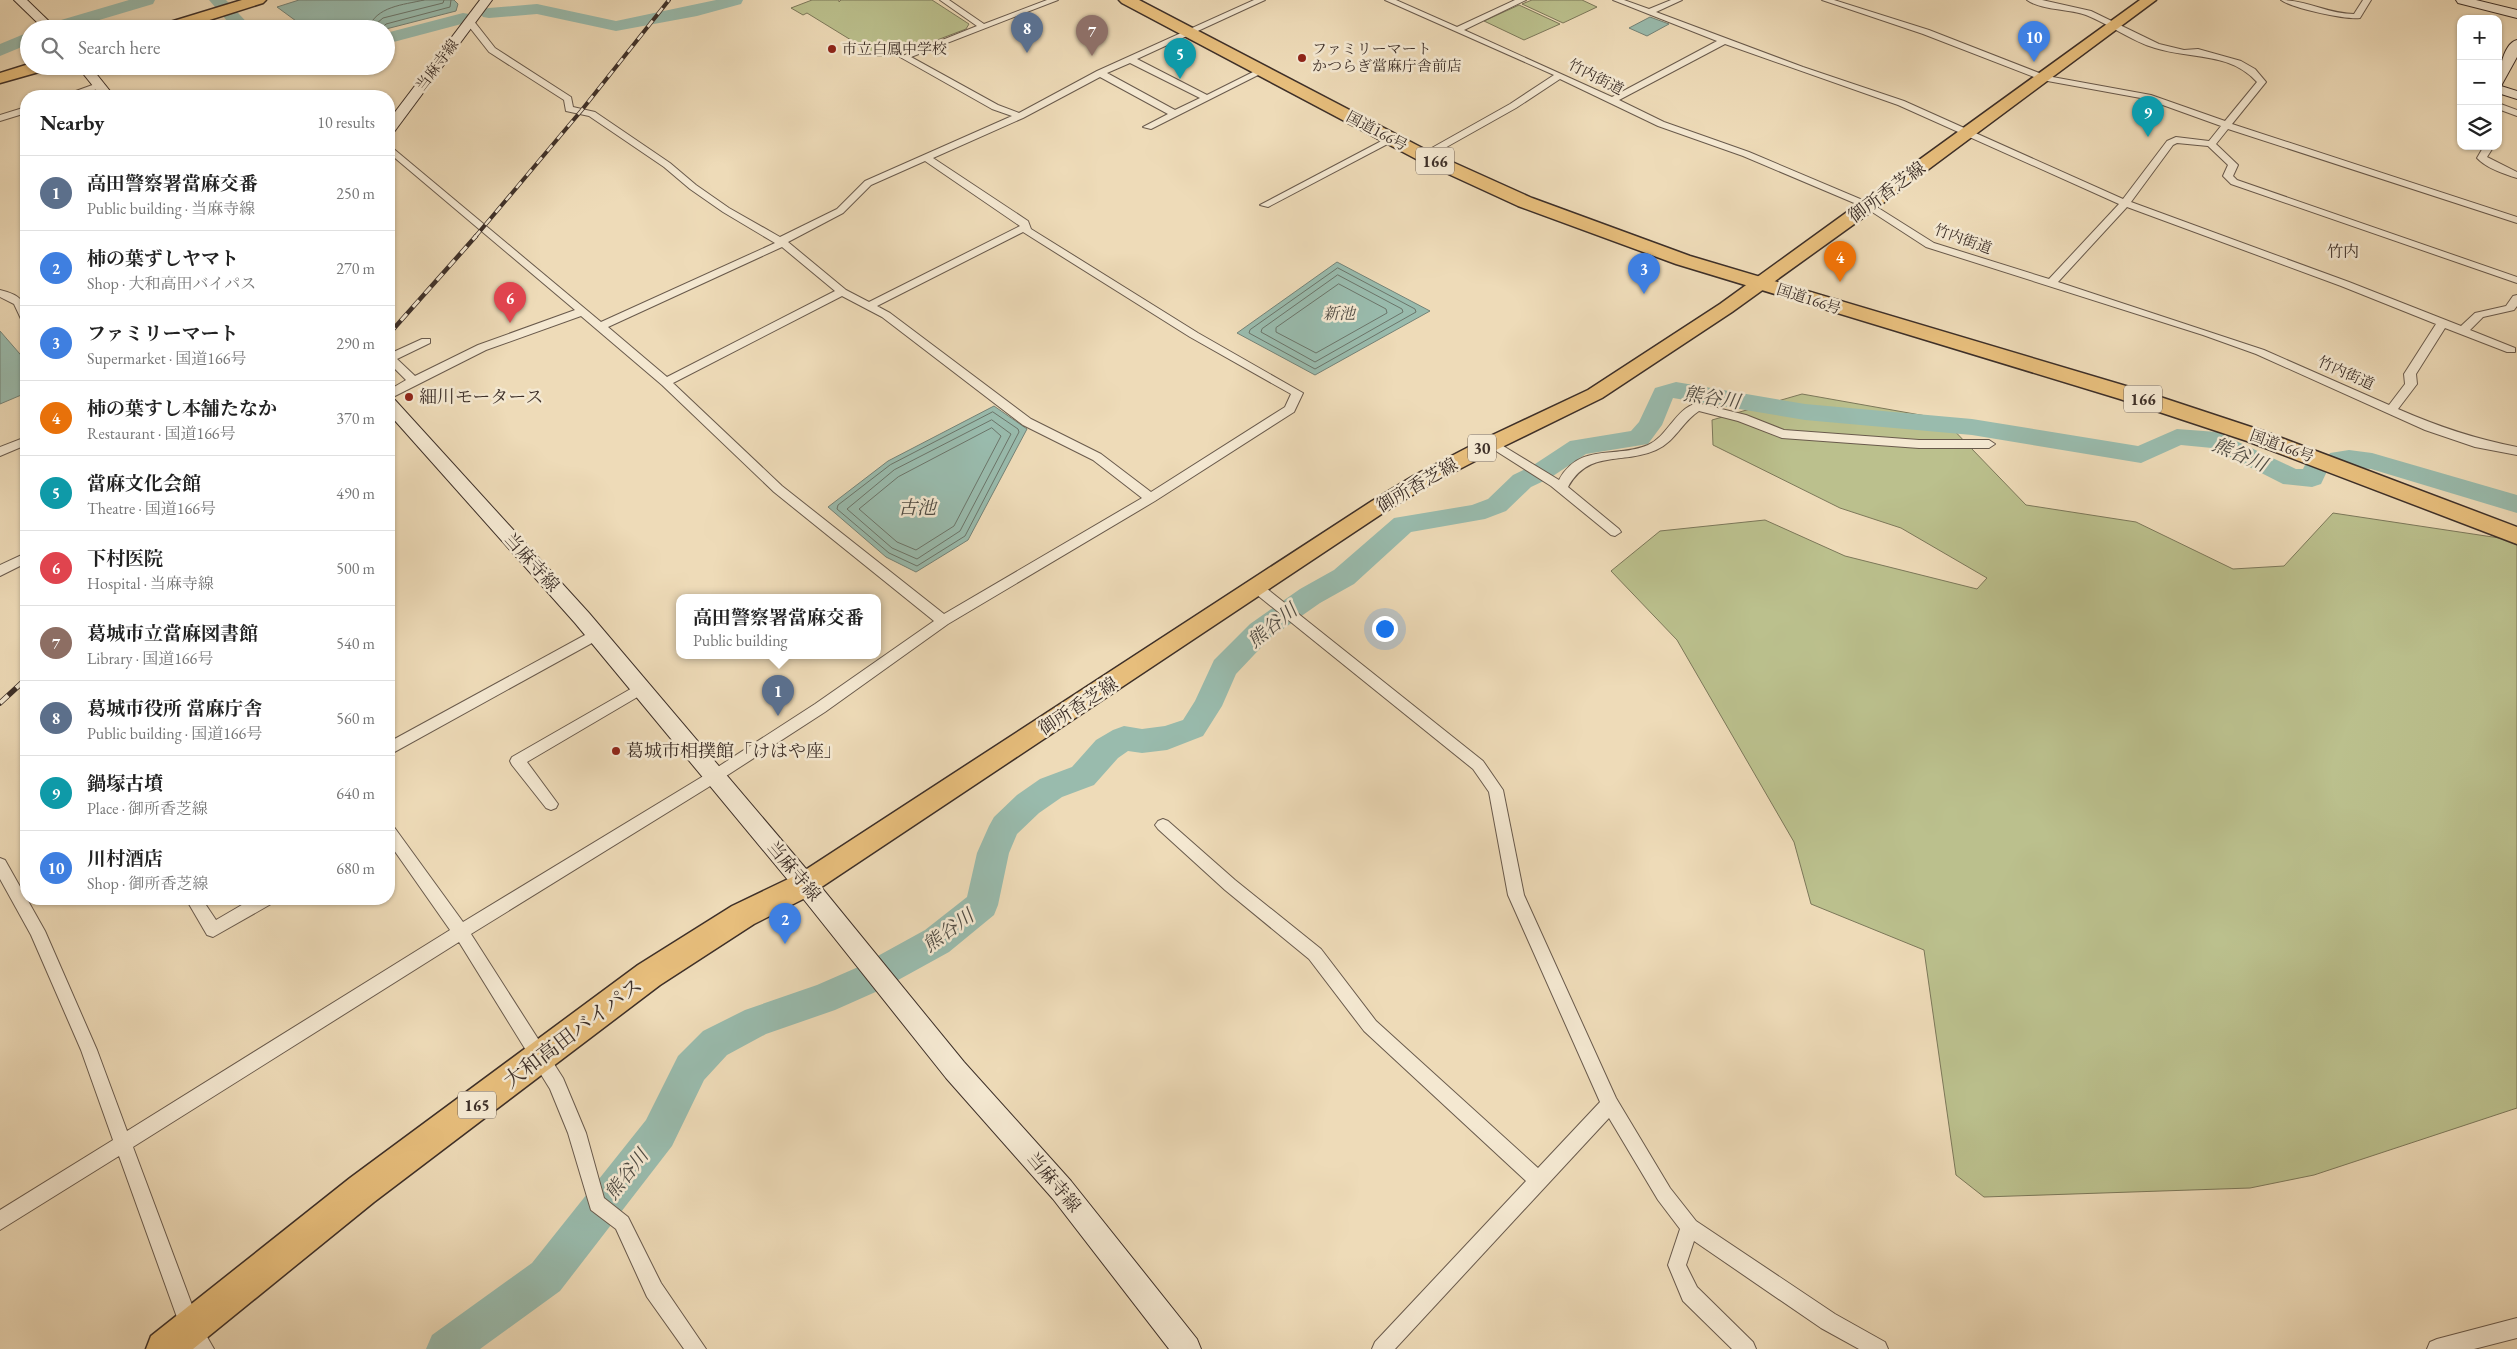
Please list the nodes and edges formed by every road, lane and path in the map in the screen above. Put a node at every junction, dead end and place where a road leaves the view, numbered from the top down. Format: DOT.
graph roads {
  1 [pos="20,0"];
  2 [pos="486,0"];
  3 [pos="944,0"];
  4 [pos="1054,0"];
  5 [pos="1127,0"];
  6 [pos="1261,0"];
  7 [pos="1390,0"];
  8 [pos="1522,0"];
  9 [pos="1617,0"];
  10 [pos="1678,0"];
  11 [pos="1826,0"];
  12 [pos="2031,0"];
  13 [pos="2149,0"];
  14 [pos="2284,0"];
  15 [pos="2367,0"];
  16 [pos="2462,0"];
  17 [pos="252,2"];
  18 [pos="1651,11"];
  19 [pos="2517,14"];
  20 [pos="41,20"];
  21 [pos="192,20"];
  22 [pos="470,22"];
  23 [pos="2116,25"];
  24 [pos="984,28"];
  25 [pos="1459,29"];
  26 [pos="1187,32"];
  27 [pos="1723,41"];
  28 [pos="2517,44"];
  29 [pos="1130,59"];
  30 [pos="1264,70"];
  31 [pos="20,72"];
  32 [pos="1100,73"];
  33 [pos="90,75"];
  34 [pos="1560,75"];
  35 [pos="2502,75"];
  36 [pos="0,78"];
  37 [pos="2045,78"];
  38 [pos="98,86"];
  39 [pos="85,90"];
  40 [pos="102,90"];
  41 [pos="2502,90"];
  42 [pos="2517,95"];
  43 [pos="1206,98"];
  44 [pos="1612,100"];
  45 [pos="2502,107"];
  46 [pos="20,112"];
  47 [pos="2517,112"];
  48 [pos="1175,114"];
  49 [pos="1020,116"];
  50 [pos="0,118"];
  51 [pos="395,121"];
  52 [pos="2228,126"];
  53 [pos="1148,127"];
  54 [pos="1967,132"];
  55 [pos="1392,139"];
  56 [pos="2211,144"];
  57 [pos="2486,150"];
  58 [pos="395,153"];
  59 [pos="1424,156"];
  60 [pos="925,158"];
  61 [pos="2517,175"];
  62 [pos="2125,203"];
  63 [pos="1265,206"];
  64 [pos="1869,206"];
  65 [pos="2517,220"];
  66 [pos="1025,226"];
  67 [pos="782,242"];
  68 [pos="2517,280"];
  69 [pos="1761,284"];
  70 [pos="2050,284"];
  71 [pos="842,292"];
  72 [pos="0,294"];
  73 [pos="2517,298"];
  74 [pos="20,303"];
  75 [pos="869,306"];
  76 [pos="581,312"];
  77 [pos="2442,322"];
  78 [pos="601,326"];
  79 [pos="2464,330"];
  80 [pos="426,341"];
  81 [pos="2511,350"];
  82 [pos="395,356"];
  83 [pos="395,363"];
  84 [pos="413,380"];
  85 [pos="666,382"];
  86 [pos="395,392"];
  87 [pos="2391,410"];
  88 [pos="395,411"];
  89 [pos="20,444"];
  90 [pos="1491,444"];
  91 [pos="1989,444"];
  92 [pos="2517,451"];
  93 [pos="0,452"];
  94 [pos="1558,486"];
  95 [pos="1151,498"];
  96 [pos="1615,532"];
  97 [pos="2517,536"];
  98 [pos="20,561"];
  99 [pos="0,571"];
  100 [pos="1256,588"];
  101 [pos="943,621"];
  102 [pos="596,634"];
  103 [pos="641,688"];
  104 [pos="395,746"];
  105 [pos="715,776"];
  106 [pos="551,804"];
  107 [pos="1163,825"];
  108 [pos="395,839"];
  109 [pos="0,865"];
  110 [pos="806,884"];
  111 [pos="20,902"];
  112 [pos="22,905"];
  113 [pos="198,905"];
  114 [pos="255,905"];
  115 [pos="461,932"];
  116 [pos="540,1058"];
  117 [pos="1610,1104"];
  118 [pos="124,1144"];
  119 [pos="1538,1180"];
  120 [pos="0,1221"];
  121 [pos="1690,1227"];
  122 [pos="2517,1328"];
  123 [pos="197,1338"];
  124 [pos="164,1349"];
  125 [pos="696,1349"];
  126 [pos="1187,1349"];
  127 [pos="1382,1349"];
  128 [pos="1746,1349"];
  129 [pos="1878,1349"];
  130 [pos="2437,1349"];
  1 -- 20 [label="main road"];
  2 -- 22 [label="main road, 当麻寺線"];
  3 -- 24 [label="street"];
  4 -- 24 [label="street"];
  5 -- 26 [label="highway, 国道166号 / 166"];
  6 -- 26 [label="street"];
  7 -- 25 [label="street, 竹内街道"];
  8 -- 25 [label="street"];
  9 -- 18 [label="street"];
  10 -- 18 [label="street"];
  11 -- 37 [label="street"];
  12 -- 23 [label="street"];
  13 -- 23 [label="main road, 御所香芝線 / 30"];
  14 -- 15 [label="street"];
  16 -- 19 [label="main road"];
  17 -- 21 [label="highway"];
  18 -- 27 [label="street"];
  22 -- 51 [label="main road, 当麻寺線"];
  22 -- 67 [label="street"];
  23 -- 37 [label="main road, 御所香芝線 / 30"];
  23 -- 52 [label="street"];
  24 -- 49 [label="street"];
  25 -- 34 [label="street, 竹内街道"];
  26 -- 29 [label="street"];
  26 -- 30 [label="highway, 国道166号 / 166"];
  27 -- 44 [label="street"];
  27 -- 54 [label="street"];
  28 -- 35 [label="main road"];
  29 -- 32 [label="street"];
  29 -- 43 [label="street"];
  30 -- 43 [label="street"];
  30 -- 55 [label="highway, 国道166号 / 166"];
  31 -- 36 [label="highway"];
  32 -- 48 [label="street"];
  32 -- 49 [label="street"];
  33 -- 38 [label="main road"];
  34 -- 44 [label="street, 竹内街道"];
  34 -- 59 [label="street"];
  37 -- 52 [label="street"];
  37 -- 54 [label="main road, 御所香芝線 / 30"];
  38 -- 39 [label="street"];
  38 -- 40 [label="main road"];
  41 -- 42 [label="main road"];
  43 -- 48 [label="street"];
  44 -- 64 [label="street, 竹内街道"];
  45 -- 47 [label="street"];
  46 -- 50 [label="street"];
  48 -- 53 [label="street"];
  49 -- 60 [label="street"];
  52 -- 56 [label="street"];
  52 -- 65 [label="street"];
  54 -- 62 [label="street"];
  54 -- 64 [label="main road, 御所香芝線 / 30"];
  55 -- 59 [label="highway, 国道166号 / 166"];
  55 -- 63 [label="street"];
  56 -- 62 [label="street"];
  56 -- 68 [label="street"];
  57 -- 61 [label="street"];
  58 -- 76 [label="street"];
  59 -- 69 [label="highway, 国道166号 / 166"];
  60 -- 66 [label="street"];
  60 -- 67 [label="street"];
  62 -- 70 [label="street"];
  62 -- 77 [label="street"];
  64 -- 69 [label="main road, 御所香芝線 / 30"];
  64 -- 70 [label="street, 竹内街道"];
  66 -- 75 [label="street"];
  66 -- 95 [label="street"];
  67 -- 71 [label="street"];
  67 -- 78 [label="street"];
  69 -- 90 [label="main road, 御所香芝線 / 30"];
  69 -- 97 [label="highway, 国道166号 / 166"];
  70 -- 87 [label="street, 竹内街道"];
  71 -- 75 [label="street"];
  71 -- 85 [label="street"];
  72 -- 74 [label="street"];
  73 -- 79 [label="street"];
  75 -- 95 [label="street"];
  76 -- 78 [label="street"];
  76 -- 84 [label="street"];
  77 -- 79 [label="street"];
  77 -- 87 [label="street"];
  78 -- 85 [label="street"];
  79 -- 81 [label="street"];
  80 -- 82 [label="street"];
  83 -- 84 [label="street"];
  84 -- 86 [label="street"];
  85 -- 101 [label="street"];
  87 -- 92 [label="street, 竹内街道"];
  88 -- 102 [label="main road, 当麻寺線"];
  89 -- 93 [label="street"];
  90 -- 94 [label="street"];
  90 -- 100 [label="main road, 御所香芝線 / 30"];
  91 -- 94 [label="street"];
  94 -- 96 [label="street"];
  95 -- 101 [label="street"];
  98 -- 99 [label="street"];
  100 -- 110 [label="main road, 御所香芝線 / 30"];
  100 -- 117 [label="street"];
  101 -- 105 [label="street"];
  102 -- 103 [label="main road, 当麻寺線"];
  102 -- 104 [label="street"];
  103 -- 105 [label="main road, 当麻寺線"];
  103 -- 106 [label="street"];
  105 -- 110 [label="main road, 当麻寺線"];
  105 -- 115 [label="street"];
  107 -- 119 [label="street"];
  108 -- 115 [label="street"];
  109 -- 111 [label="street"];
  110 -- 116 [label="highway, 大和高田バイパス / 165"];
  110 -- 126 [label="main road, 当麻寺線"];
  112 -- 118 [label="street"];
  113 -- 114 [label="street"];
  115 -- 116 [label="street"];
  115 -- 118 [label="street"];
  116 -- 123 [label="highway, 大和高田バイパス / 165"];
  116 -- 125 [label="street"];
  117 -- 119 [label="street"];
  117 -- 121 [label="street"];
  118 -- 120 [label="street"];
  118 -- 123 [label="street"];
  119 -- 127 [label="street"];
  121 -- 128 [label="street"];
  121 -- 129 [label="street"];
  122 -- 130 [label="street"];
  123 -- 124 [label="highway, 大和高田バイパス / 165"];
}
